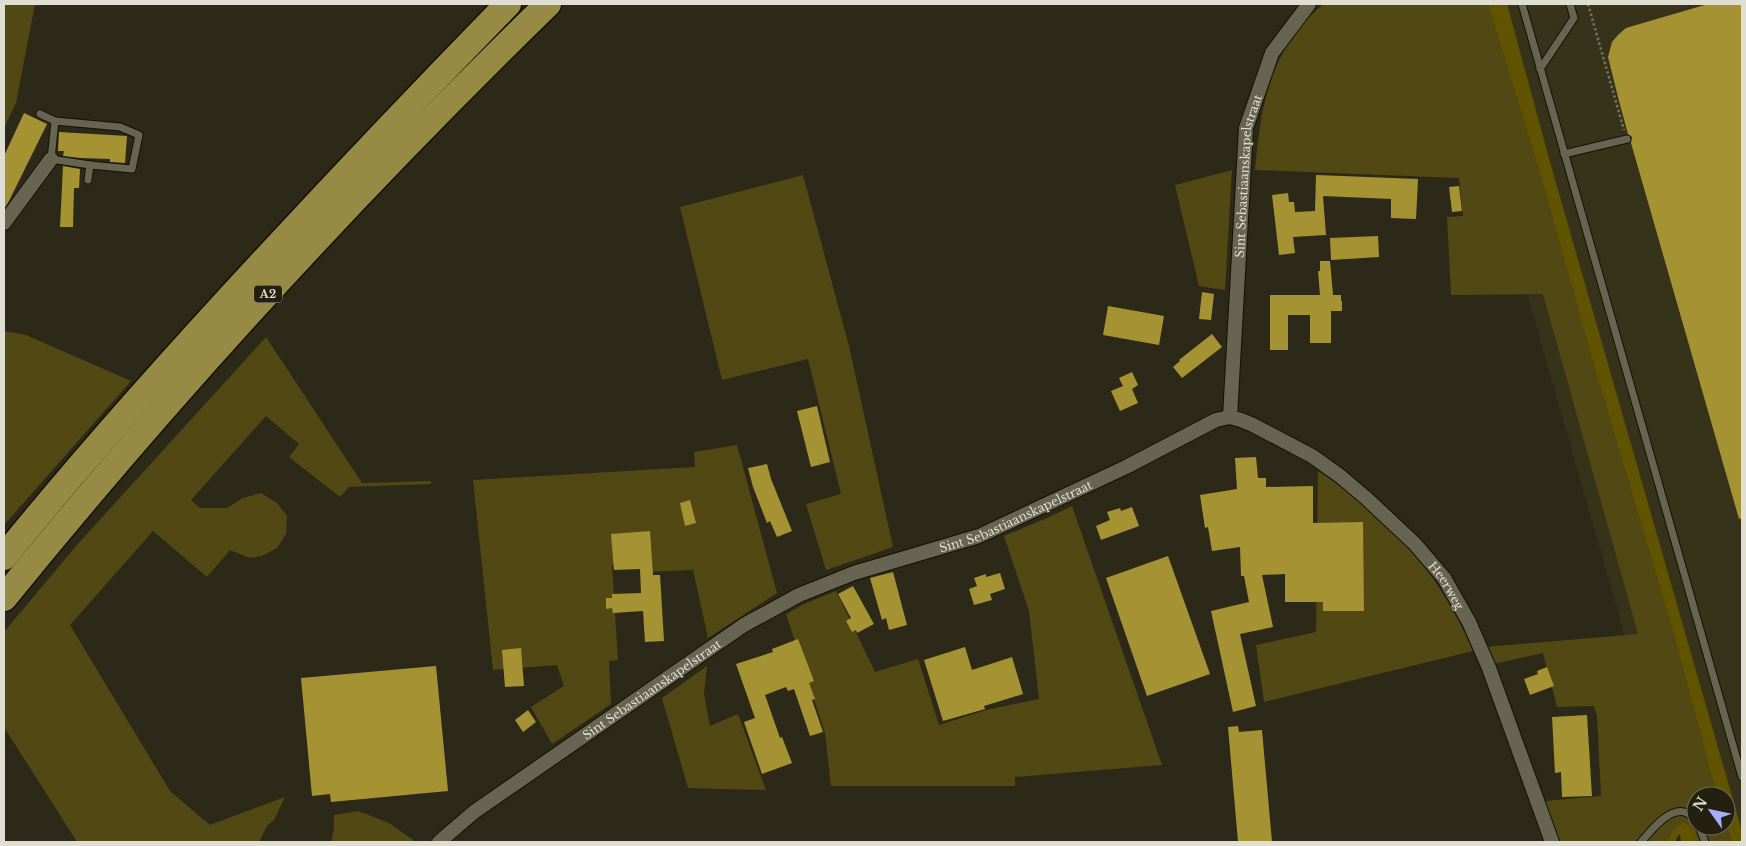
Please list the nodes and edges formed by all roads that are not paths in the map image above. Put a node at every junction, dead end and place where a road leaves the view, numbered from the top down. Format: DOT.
graph roads {
  1 [pos="508,4"];
  2 [pos="548,4"];
  3 [pos="1309,4"];
  4 [pos="1522,4"];
  5 [pos="1570,4"];
  6 [pos="1540,69"];
  7 [pos="40,114"];
  8 [pos="55,121"];
  9 [pos="1627,139"];
  10 [pos="1564,154"];
  11 [pos="51,159"];
  12 [pos="90,166"];
  13 [pos="88,180"];
  14 [pos="4,223"];
  15 [pos="1230,417"];
  16 [pos="4,557"];
  17 [pos="4,598"];
  18 [pos="1742,777"];
  19 [pos="1686,813"];
  20 [pos="439,842"];
  21 [pos="1552,842"];
  22 [pos="1641,842"];
  1 -- 16 [label="highway, A2"];
  2 -- 17 [label="highway, A2"];
  3 -- 15 [label="street, Sint Sebastiaanskapelstraat"];
  4 -- 6 [label="lane"];
  5 -- 6 [label="lane"];
  6 -- 10 [label="lane"];
  7 -- 8 [label="lane"];
  8 -- 11 [label="lane"];
  8 -- 12 [label="lane"];
  9 -- 10 [label="lane"];
  10 -- 18 [label="lane"];
  11 -- 12 [label="lane"];
  11 -- 14 [label="street"];
  12 -- 13 [label="lane"];
  15 -- 20 [label="street, Sint Sebastiaanskapelstraat"];
  15 -- 21 [label="street, Heerweg"];
  19 -- 22 [label="lane"];
}
